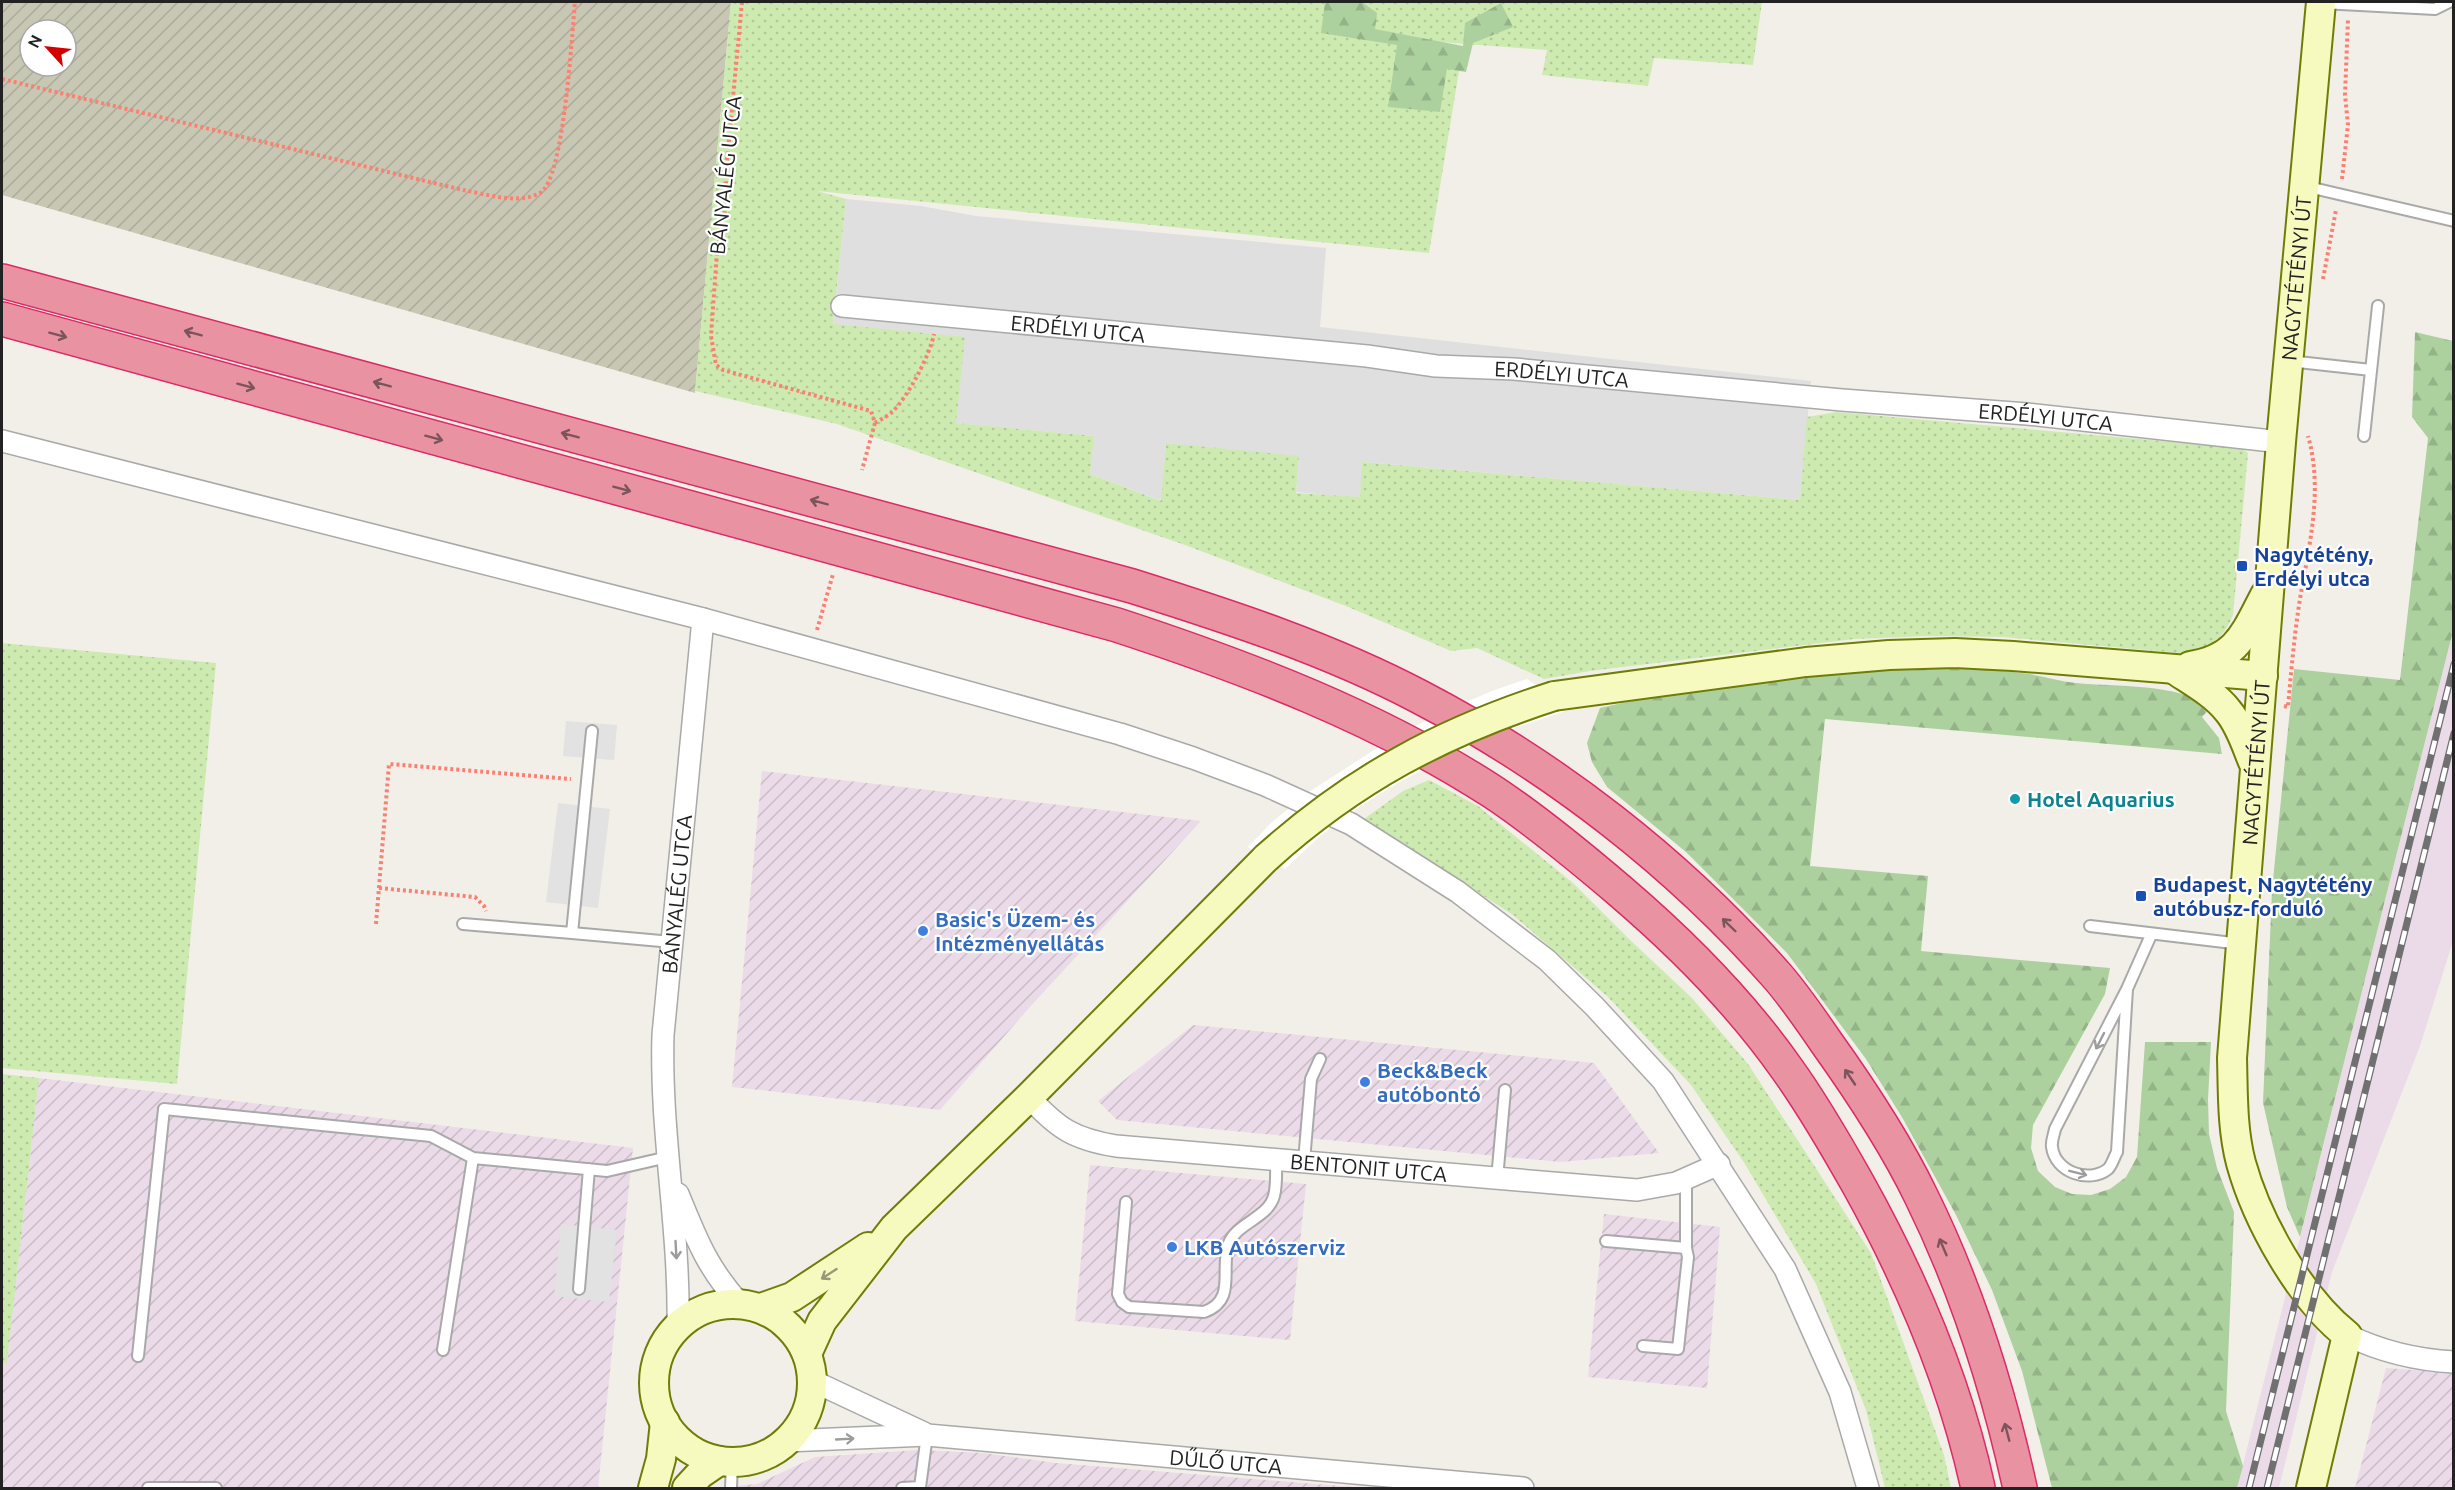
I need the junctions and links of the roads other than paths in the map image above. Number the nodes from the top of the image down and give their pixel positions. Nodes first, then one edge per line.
1 (2330, 2) edge
2 (2449, 2) edge
3 (2435, 5) edge
4 (2304, 186) junction
5 (2454, 221) edge
6 (2, 280) edge
7 (842, 306) dead end
8 (2379, 306) dead end
9 (2, 319) edge
10 (2289, 361) junction
11 (2371, 370) junction
12 (2364, 436) dead end
13 (2, 441) edge
14 (2281, 442) junction
15 (2270, 585) junction
16 (703, 619) junction
17 (2173, 669) junction
18 (2263, 676) junction
19 (592, 731) dead end
20 (2255, 767) junction
21 (463, 924) dead end
22 (2090, 926) dead end
23 (572, 933) junction
24 (2151, 935) junction
25 (672, 942) junction
26 (2241, 944) junction
27 (2127, 989) junction
28 (1320, 1059) dead end
29 (1505, 1090) dead end
30 (1029, 1097) junction
31 (473, 1158) junction
32 (1276, 1159) junction
33 (1304, 1161) junction
34 (668, 1164) junction
35 (1719, 1164) junction
36 (589, 1169) junction
37 (1497, 1179) junction
38 (1686, 1179) junction
39 (1125, 1202) dead end
40 (894, 1228) junction
41 (1606, 1241) dead end
42 (1686, 1248) junction
43 (579, 1289) dead end
44 (751, 1306) junction
45 (678, 1326) junction
46 (2347, 1335) junction
47 (1643, 1346) dead end
48 (443, 1350) dead end
49 (138, 1356) dead end
50 (2454, 1362) edge
51 (810, 1368) junction
52 (664, 1422) junction
53 (927, 1435) junction
54 (786, 1441) junction
55 (727, 1470) edge
56 (148, 1488) edge
57 (216, 1488) edge
58 (652, 1488) edge
59 (687, 1488) edge
60 (902, 1488) edge
61 (1523, 1488) edge
62 (1868, 1488) edge
63 (1978, 1488) edge
64 (2020, 1488) edge
65 (2311, 1488) edge

1 - 3 lane
1 - 4 street, NAGYTÉTÉNYI ÚT
2 - 3 lane
4 - 5 lane
4 - 10 street, NAGYTÉTÉNYI ÚT
64 -> 6 highway
7 - 14 street, ERDÉLYI UTCA
8 - 11 lane
9 -> 63 highway
10 - 11 lane
10 - 14 street, NAGYTÉTÉNYI ÚT
11 - 12 lane
13 - 16 street
14 - 15 street, NAGYTÉTÉNYI ÚT
15 - 17 street
15 - 18 street, NAGYTÉTÉNYI ÚT
16 - 25 street, BÁNYALÉG UTCA
16 - 35 street
17 - 18 street
17 - 20 street
17 - 30 street, bridge
18 - 20 street, NAGYTÉTÉNYI ÚT
19 - 23 lane
20 - 26 street, NAGYTÉTÉNYI ÚT
21 - 23 lane
22 - 24 lane
23 - 25 lane
24 - 26 lane
24 - 27 lane
25 - 34 street, BÁNYALÉG UTCA
26 - 46 street, NAGYTÉTÉNYI ÚT
27 -> 27 lane
28 - 33 lane
29 - 37 lane
30 - 32 street, BENTONIT UTCA
30 - 40 street
31 - 36 lane
31 - 48 lane
31 - 49 lane
32 - 33 street, BENTONIT UTCA
32 - 39 lane
33 - 37 street, BENTONIT UTCA
34 - 36 lane
34 - 44 street, BÁNYALÉG UTCA
34 -> 45 street, BÁNYALÉG UTCA
35 - 38 street, BENTONIT UTCA
35 - 62 street
36 - 43 lane
37 - 38 street, BENTONIT UTCA
38 - 42 lane
40 -> 44 street
40 - 51 street
41 - 42 lane
42 - 47 lane
44 - 45 street
44 - 51 street, BÁNYALÉG UTCA
45 - 52 street
46 - 50 street
46 - 65 street
51 - 53 street, DŰLŐ UTCA
51 - 54 street
52 - 55 street
52 - 58 street
54 -> 53 street, DŰLŐ UTCA
53 - 60 lane
53 - 61 street, DŰLŐ UTCA
54 - 55 street
55 - 59 street
56 - 57 lane

